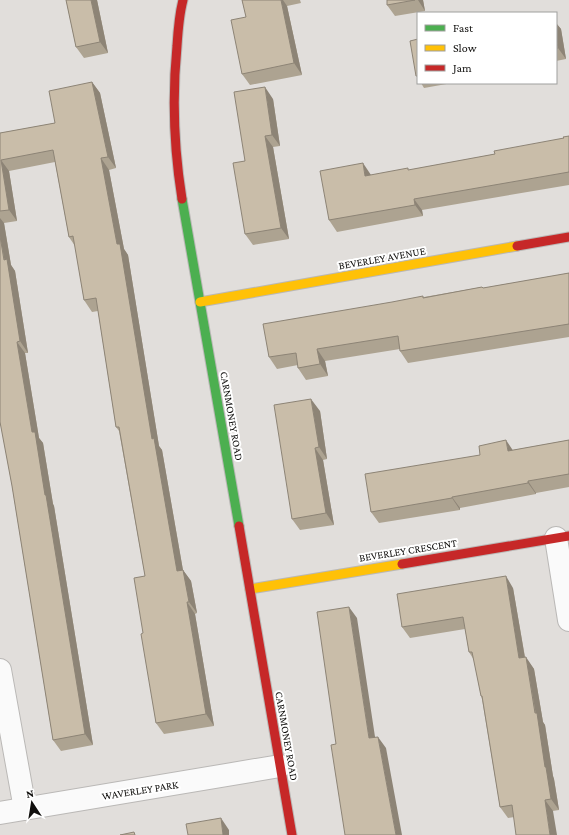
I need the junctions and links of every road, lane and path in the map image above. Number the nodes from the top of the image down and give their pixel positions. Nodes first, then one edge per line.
1 (183, 0) edge
2 (569, 238) edge
3 (200, 302) junction
4 (562, 537) edge
5 (250, 589) junction
6 (569, 620) edge
7 (0, 670) edge
8 (280, 766) junction
9 (25, 809) junction
10 (0, 813) edge
11 (292, 835) edge

1 - 3 street, CARNMONEY ROAD
2 - 3 street, BEVERLEY AVENUE
3 - 5 street, CARNMONEY ROAD
4 - 5 street, BEVERLEY CRESCENT
4 - 6 street
5 - 8 street, CARNMONEY ROAD
7 - 9 street
8 - 9 street, WAVERLEY PARK
8 - 11 street, CARNMONEY ROAD
9 - 10 street, WAVERLEY PARK

